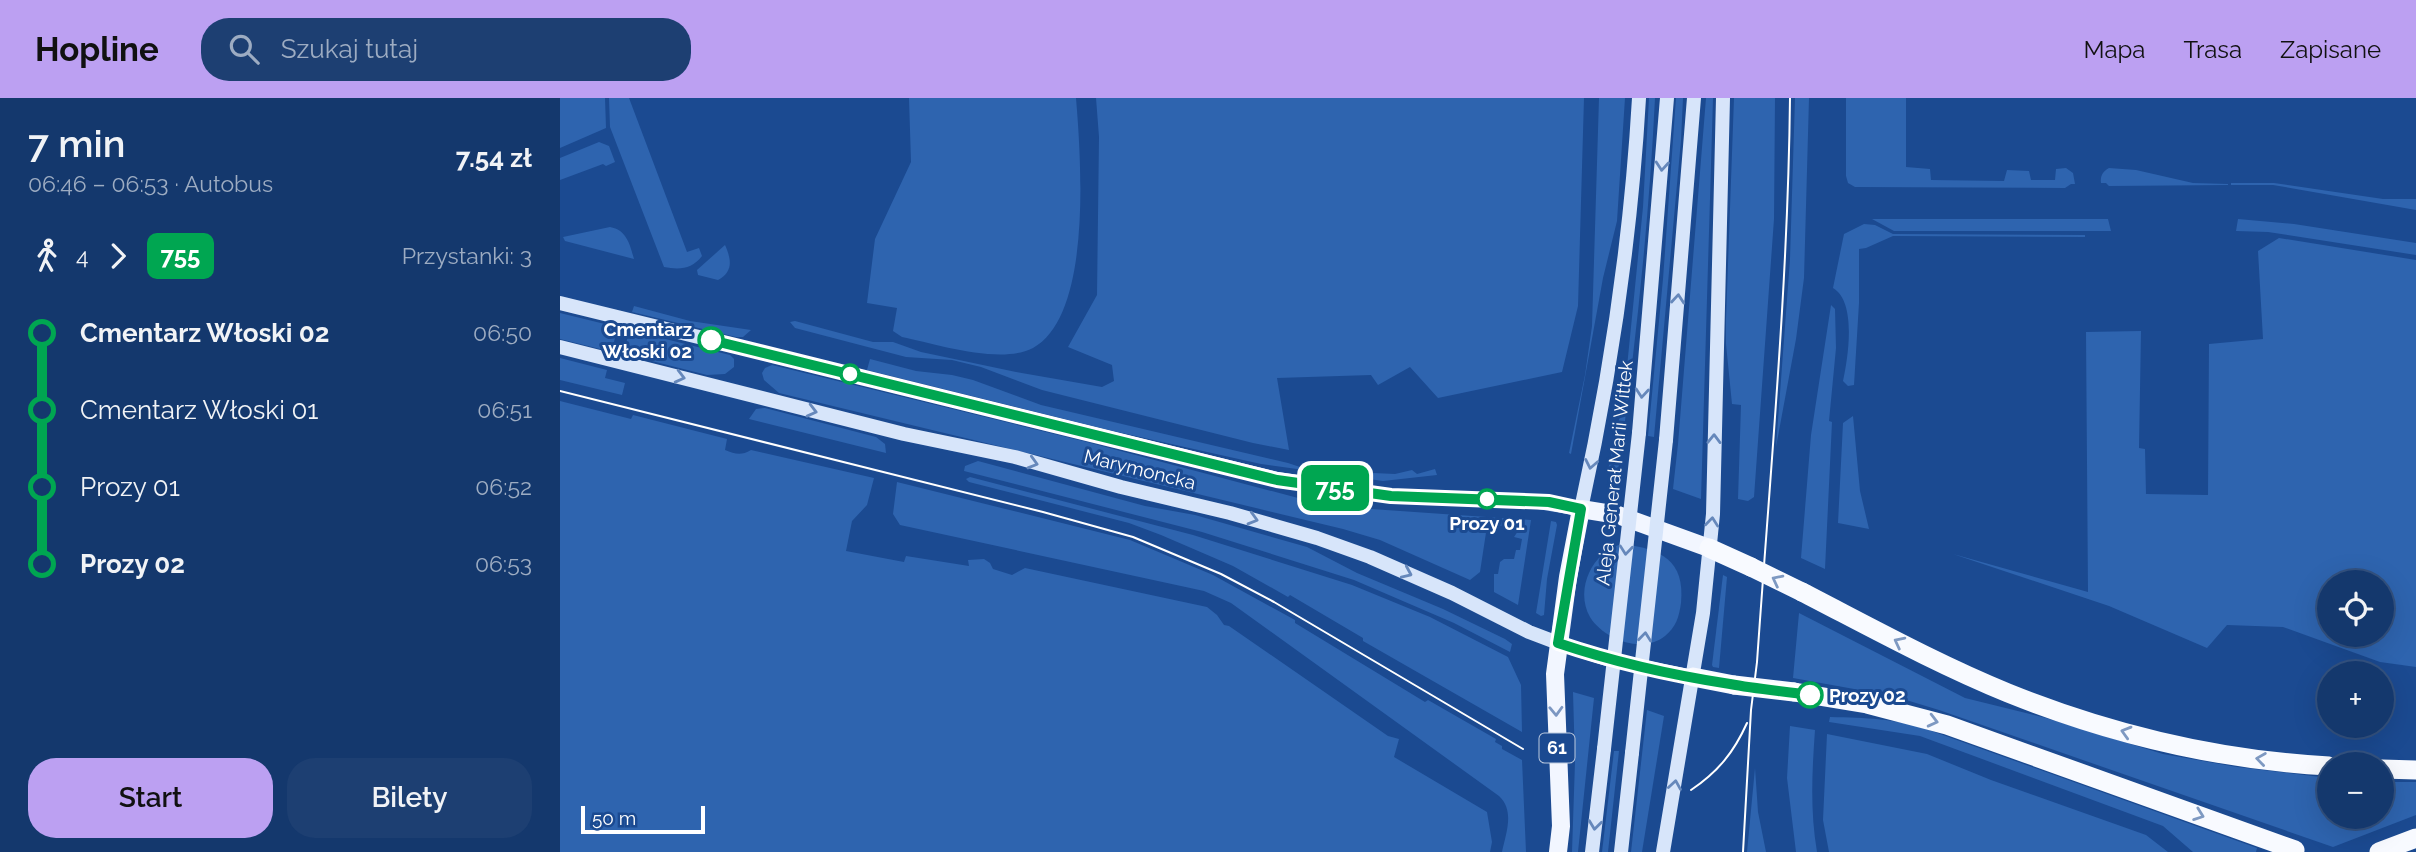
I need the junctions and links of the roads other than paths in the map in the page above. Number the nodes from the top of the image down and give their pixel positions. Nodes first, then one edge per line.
1 (1639, 98) edge
2 (1667, 98) edge
3 (1694, 98) edge
4 (1724, 98) edge
5 (560, 303) edge
6 (560, 347) edge
7 (1581, 509) junction
8 (1709, 548) junction
9 (1558, 643) junction
10 (1693, 677) junction
11 (2317, 765) edge
12 (2394, 769) edge
13 (2416, 769) edge
14 (2416, 838) edge
15 (2295, 850) edge
16 (1558, 852) edge
17 (1591, 852) edge
18 (1621, 852) edge
19 (1663, 852) edge
20 (2379, 852) edge

1 -> 7 main road
2 -> 17 main road, Aleja Generał Marii Wittek, bridge
18 -> 3 main road, bridge
8 -> 4 main road
5 - 7 main road, Marymoncka
6 -> 9 main road, Marymoncka
7 - 8 main road, Marymoncka
7 - 9 main road
8 - 10 main road
11 -> 8 highway, bridge
9 - 10 main road, Marymoncka
9 -> 16 main road, 61
10 -> 15 highway, bridge
19 -> 10 main road
12 - 13 highway
14 - 20 highway

